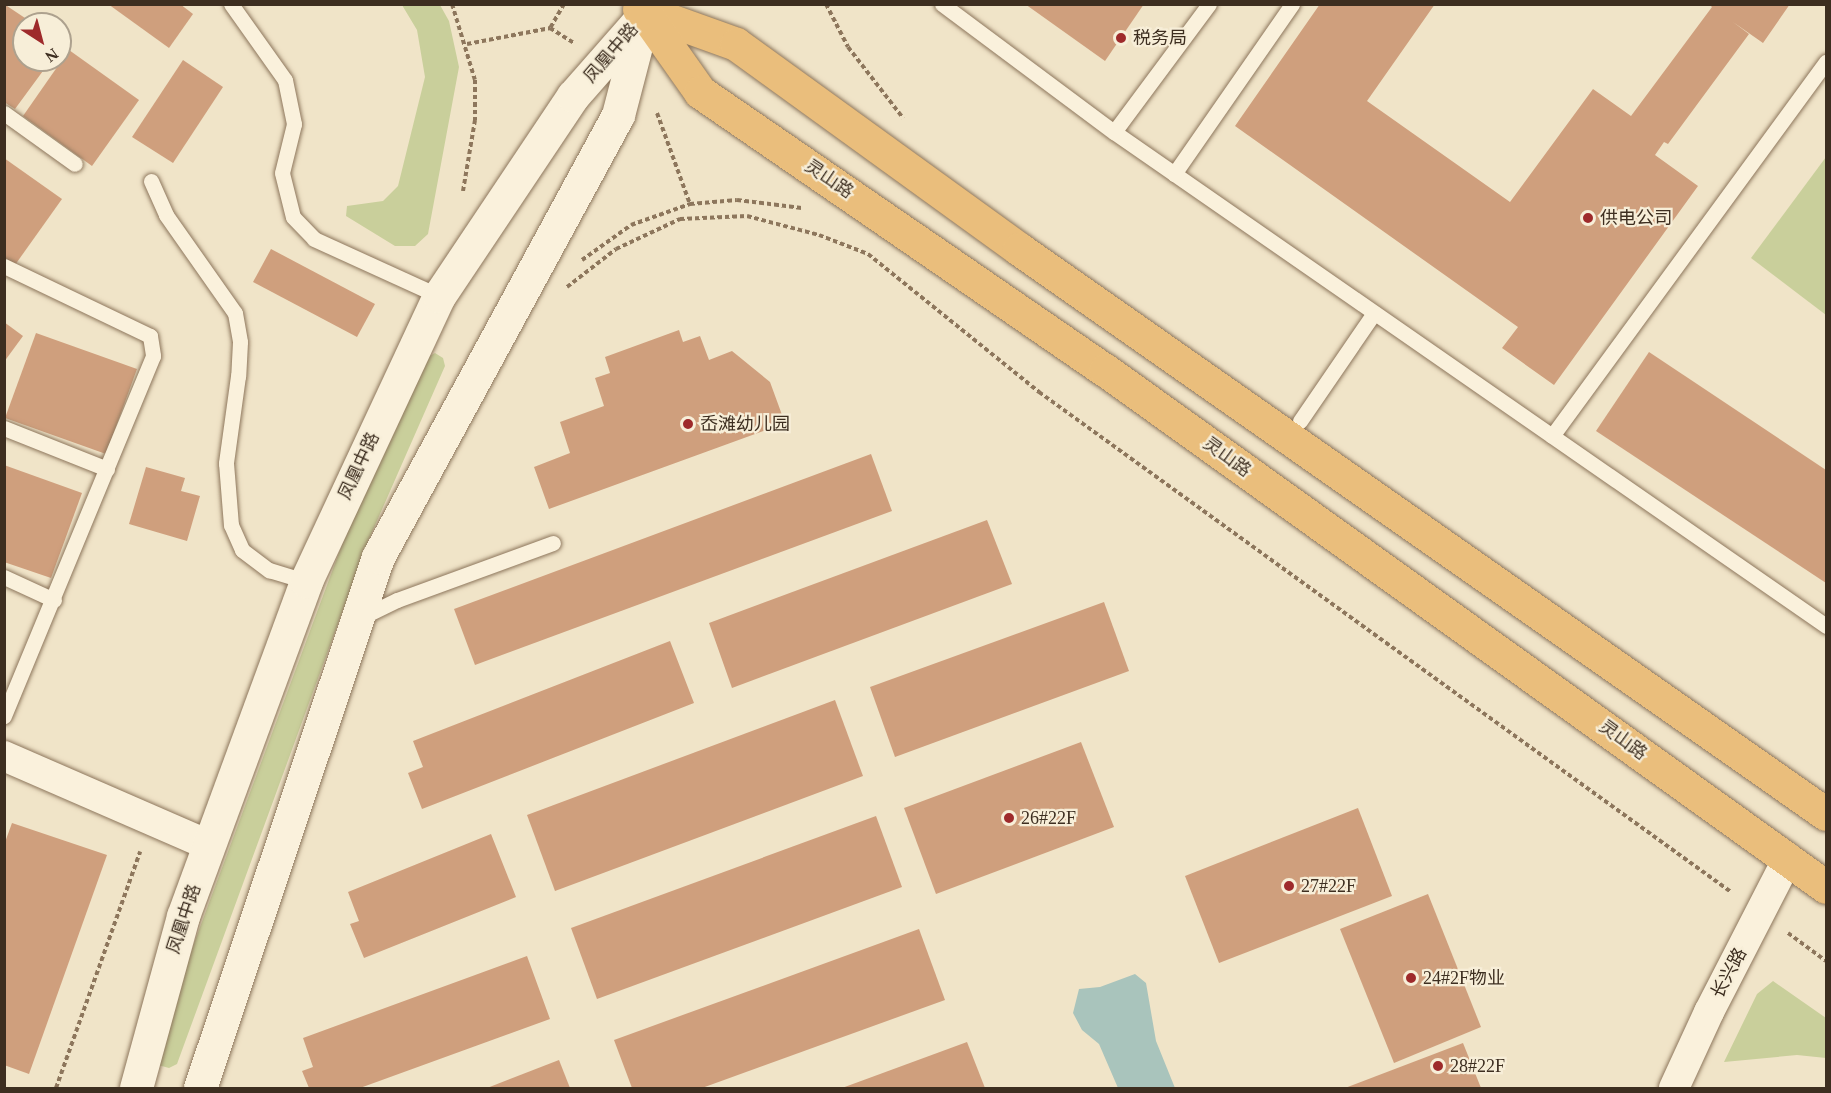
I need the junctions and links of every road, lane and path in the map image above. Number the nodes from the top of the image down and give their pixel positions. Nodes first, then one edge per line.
1 (231, 4) edge
2 (942, 4) edge
3 (1209, 4) edge
4 (1292, 4) edge
5 (642, 8) edge
6 (550, 28) dead end
7 (466, 44) dead end
8 (1827, 62) edge
9 (654, 104) dead end
10 (4, 113) edge
11 (1114, 132) junction
12 (75, 165) dead end
13 (1174, 174) junction
14 (151, 181) dead end
15 (690, 204) dead end
16 (4, 266) edge
17 (561, 292) dead end
18 (440, 296) junction
19 (1374, 313) junction
20 (1300, 421) dead end
21 (4, 428) edge
22 (1552, 436) junction
23 (107, 469) junction
24 (553, 543) dead end
25 (4, 577) edge
26 (306, 581) junction
27 (54, 600) junction
28 (358, 619) junction
29 (1827, 626) edge
30 (4, 716) edge
31 (4, 756) edge
32 (1823, 804) edge
33 (151, 820) junction
34 (209, 845) junction
35 (1788, 858) junction
36 (1827, 887) edge
37 (1761, 913) junction
38 (1827, 961) edge
39 (56, 1089) edge
40 (136, 1089) edge
41 (200, 1089) edge
42 (1674, 1089) edge

1 - 18 lane
2 - 11 lane
3 - 11 lane
4 - 13 lane
5 - 18 main road, 凤凰中路
5 - 28 main road, 凤凰中路
5 - 32 highway
5 - 35 highway, 灵山路
6 - 7 path
8 - 22 lane
9 - 15 path
10 - 12 lane
11 - 13 lane
13 - 19 lane
14 - 26 lane
16 - 23 lane
17 - 37 path
18 - 26 main road, 凤凰中路
19 - 20 lane
19 - 22 lane
21 - 23 lane
22 - 29 lane
23 - 27 lane
24 - 28 lane
25 - 27 lane
26 - 34 main road, 凤凰中路
27 - 30 lane
28 - 41 main road, 凤凰中路
31 - 33 street
33 - 34 street
33 - 39 path
34 - 40 main road, 凤凰中路
35 - 36 highway, 灵山路
35 - 37 street, 长兴路
37 - 38 path
37 - 42 street, 长兴路

